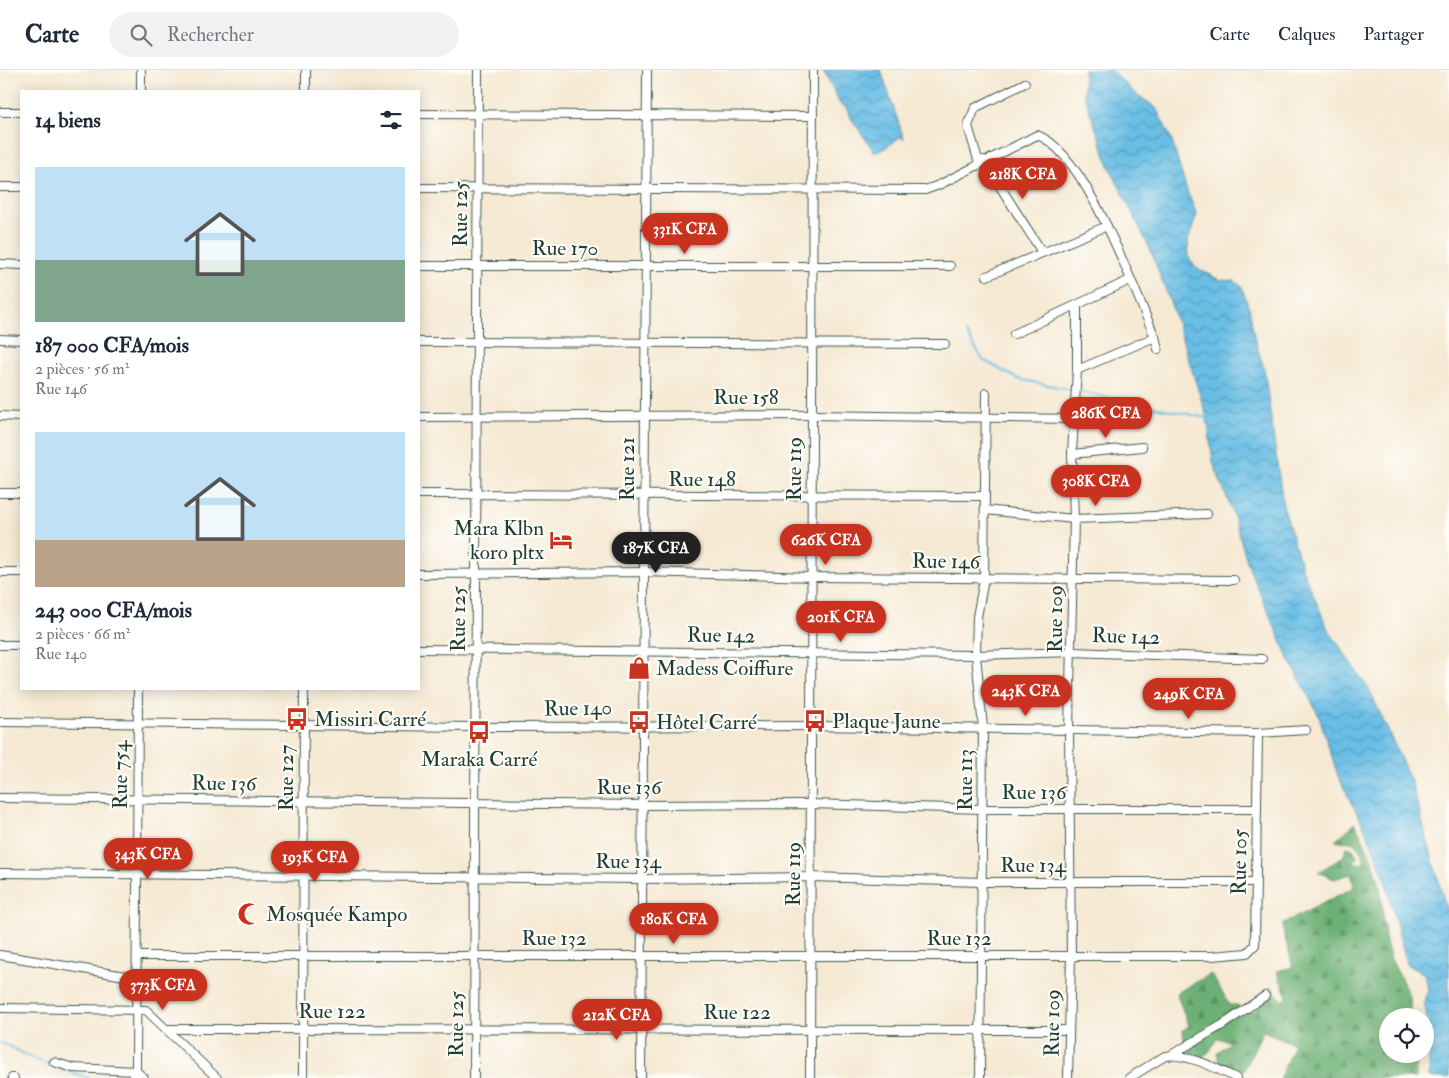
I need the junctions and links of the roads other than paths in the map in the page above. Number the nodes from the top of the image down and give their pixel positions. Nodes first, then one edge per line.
1 (141, 70) edge
2 (306, 70) edge
3 (478, 70) edge
4 (647, 70) edge
5 (813, 70) edge
6 (1025, 83) dead end
7 (141, 90) edge
8 (306, 90) edge
9 (0, 112) edge
10 (20, 112) edge
11 (420, 114) edge
12 (478, 114) junction
13 (647, 115) junction
14 (813, 116) junction
15 (981, 162) junction
16 (0, 187) edge
17 (20, 187) edge
18 (420, 188) edge
19 (478, 188) junction
20 (646, 189) junction
21 (812, 189) junction
22 (1108, 226) junction
23 (1042, 252) junction
24 (0, 264) edge
25 (20, 265) edge
26 (420, 266) edge
27 (478, 266) junction
28 (646, 266) junction
29 (950, 266) dead end
30 (812, 267) junction
31 (987, 276) dead end
32 (1130, 280) junction
33 (1077, 305) junction
34 (1014, 334) dead end
35 (1155, 337) junction
36 (0, 340) edge
37 (20, 340) edge
38 (420, 342) edge
39 (477, 342) junction
40 (646, 342) junction
41 (812, 343) junction
42 (946, 344) dead end
43 (1158, 349) dead end
44 (1077, 370) junction
45 (986, 393) dead end
46 (645, 415) junction
47 (812, 415) junction
48 (1075, 415) junction
49 (0, 416) edge
50 (20, 416) edge
51 (420, 417) edge
52 (477, 417) junction
53 (985, 418) junction
54 (1142, 448) dead end
55 (1072, 454) junction
56 (0, 493) edge
57 (20, 493) edge
58 (420, 494) edge
59 (476, 495) junction
60 (812, 496) junction
61 (985, 496) junction
62 (645, 497) junction
63 (985, 510) junction
64 (1207, 514) dead end
65 (1074, 519) junction
66 (0, 572) edge
67 (20, 572) edge
68 (644, 572) junction
69 (420, 574) edge
70 (476, 574) junction
71 (812, 577) junction
72 (1073, 578) junction
73 (984, 579) junction
74 (1234, 580) dead end
75 (0, 645) edge
76 (20, 645) edge
77 (420, 649) edge
78 (476, 649) junction
79 (644, 652) junction
80 (1073, 652) junction
81 (811, 654) junction
82 (976, 655) junction
83 (1262, 659) dead end
84 (138, 690) edge
85 (304, 690) edge
86 (0, 722) edge
87 (138, 722) junction
88 (304, 724) junction
89 (644, 725) junction
90 (811, 726) junction
91 (475, 727) junction
92 (983, 728) junction
93 (1069, 729) junction
94 (1306, 730) dead end
95 (1258, 734) junction
96 (0, 798) edge
97 (137, 800) junction
98 (304, 802) junction
99 (475, 803) junction
100 (811, 804) junction
101 (643, 805) junction
102 (982, 809) junction
103 (1069, 809) junction
104 (1258, 809) junction
105 (0, 873) edge
106 (137, 875) junction
107 (304, 876) junction
108 (475, 877) junction
109 (811, 877) junction
110 (643, 879) junction
111 (982, 882) junction
112 (1071, 882) junction
113 (1256, 882) junction
114 (0, 955) edge
115 (137, 956) junction
116 (304, 956) junction
117 (474, 956) junction
118 (642, 956) junction
119 (811, 956) junction
120 (981, 956) junction
121 (1071, 956) junction
122 (1212, 956) joint
123 (136, 978) junction
124 (1265, 996) dead end
125 (0, 1008) edge
126 (136, 1010) junction
127 (303, 1028) junction
128 (166, 1029) junction
129 (474, 1029) junction
130 (642, 1030) junction
131 (810, 1030) junction
132 (1069, 1030) junction
133 (981, 1032) junction
134 (1172, 1055) junction
135 (54, 1062) dead end
136 (134, 1075) edge
137 (144, 1078) edge
138 (216, 1078) edge
139 (303, 1078) edge
140 (474, 1078) edge
141 (642, 1078) edge
142 (810, 1078) edge
143 (980, 1078) edge
144 (1068, 1078) edge
145 (1129, 1078) edge
146 (1236, 1078) edge

1 - 7 street
2 - 8 street
3 - 12 street, Rue 125
4 - 13 street, Rue 121
5 - 14 street, Rue 119
6 - 15 street
9 - 10 street
11 - 12 street
12 - 13 street
12 - 19 street, Rue 125
13 - 14 street
13 - 20 street, Rue 121
14 - 21 street, Rue 119
15 - 21 street
15 - 22 street
15 - 23 street
16 - 17 street
18 - 19 street
19 - 20 street
19 - 27 street, Rue 125
20 - 21 street
20 - 28 street, Rue 121
21 - 30 street, Rue 119
22 - 23 street
22 - 32 street
23 - 31 street
24 - 25 street
26 - 27 street, Rue 170
27 - 28 street, Rue 170
27 - 39 street, Rue 125
28 - 30 street, Rue 170
28 - 40 street, Rue 121
29 - 30 street, Rue 170
30 - 41 street, Rue 119
32 - 33 street
32 - 35 street
33 - 34 street
33 - 44 street, Rue 109
35 - 43 street
35 - 44 street
36 - 37 street
38 - 39 street
39 - 40 street
39 - 52 street, Rue 125
40 - 41 street
40 - 46 street, Rue 121
41 - 42 street
41 - 47 street, Rue 119
44 - 48 street, Rue 109
45 - 53 street, Rue 113
46 - 47 street, Rue 158
46 - 52 street, Rue 158
46 - 62 street, Rue 121
47 - 53 street, Rue 158
47 - 60 street, Rue 119
48 - 53 street, Rue 158
48 - 55 street, Rue 109
49 - 50 street
51 - 52 street, Rue 158
52 - 59 street, Rue 125
53 - 61 street, Rue 113
54 - 55 street
55 - 65 street, Rue 109
56 - 57 street
58 - 59 street, Rue 148
59 - 62 street, Rue 148
59 - 70 street, Rue 125
60 - 61 street, Rue 148
60 - 62 street, Rue 148
60 - 71 street, Rue 119
61 - 63 street, Rue 113
62 - 68 street, Rue 121
63 - 65 street
63 - 73 street, Rue 113
64 - 65 street
65 - 72 street, Rue 109
66 - 67 street
68 - 70 street, Rue 146
68 - 71 street, Rue 146
68 - 79 street, Rue 121
69 - 70 street, Rue 146
70 - 78 street, Rue 125
71 - 73 street, Rue 146
71 - 81 street, Rue 119
72 - 73 street, Rue 146
72 - 74 street, Rue 146
72 - 80 street, Rue 109
73 - 82 street, Rue 113
75 - 76 street
77 - 78 street, Rue 142
78 - 79 street, Rue 142
78 - 91 street, Rue 125
79 - 81 street, Rue 142
79 - 89 street, Rue 121
80 - 82 street, Rue 142
80 - 83 street, Rue 142
80 - 93 street, Rue 109
81 - 82 street, Rue 142
81 - 90 street, Rue 119
82 - 92 street, Rue 113
84 - 87 street, Rue 754
85 - 88 street, Rue 127
86 - 87 street, Rue 140
87 - 88 street, Rue 140
87 - 97 street, Rue 754
88 - 91 street, Rue 140
88 - 98 street, Rue 127
89 - 90 street, Rue 140
89 - 91 street, Rue 140
89 - 101 street, Rue 121
90 - 92 street, Rue 140
90 - 100 street, Rue 119
91 - 99 street, Rue 125
92 - 93 street, Rue 140
92 - 102 street, Rue 113
93 - 95 street, Rue 140
93 - 103 street, Rue 109
94 - 95 street, Rue 140
95 - 104 street, Rue 105
96 - 97 street, Rue 136
97 - 98 street, Rue 136
97 - 106 street, Rue 754
98 - 99 street, Rue 136
98 - 107 street, Rue 127
99 - 101 street, Rue 136
99 - 108 street, Rue 125
100 - 101 street, Rue 136
100 - 102 street, Rue 136
100 - 109 street, Rue 119
101 - 110 street, Rue 121
102 - 103 street, Rue 136
102 - 111 street, Rue 113
103 - 104 street, Rue 136
103 - 112 street, Rue 109
104 - 113 street, Rue 105
105 - 106 street, Rue 134
106 - 107 street, Rue 134
106 - 115 street, Rue 754
107 - 108 street, Rue 134
107 - 116 street, Rue 127
108 - 110 street, Rue 134
108 - 117 street, Rue 125
109 - 110 street, Rue 134
109 - 111 street, Rue 134
109 - 119 street, Rue 119
110 - 118 street, Rue 121
111 - 112 street, Rue 134
111 - 120 street, Rue 113
112 - 113 street, Rue 134
112 - 121 street, Rue 109
113 - 122 street, Rue 105
114 - 123 street
115 - 116 street, Rue 132
115 - 123 street, Rue 754
116 - 117 street, Rue 132
116 - 127 street, Rue 127
117 - 118 street, Rue 132
117 - 129 street, Rue 125
118 - 119 street, Rue 132
118 - 130 street, Rue 121
119 - 120 street, Rue 132
119 - 131 street, Rue 119
120 - 121 street, Rue 132
120 - 133 street, Rue 113
121 - 122 street, Rue 132
121 - 132 street, Rue 109
123 - 126 street, Rue 754
124 - 134 street
125 - 126 street
126 - 128 street
126 - 136 street, Rue 754
127 - 128 street, Rue 122
127 - 129 street, Rue 122
127 - 139 street, Rue 127
128 - 138 street
129 - 130 street, Rue 122
129 - 140 street, Rue 125
130 - 131 street, Rue 122
130 - 141 street, Rue 121
131 - 133 street, Rue 122
131 - 142 street, Rue 119
132 - 133 street, Rue 122
132 - 144 street, Rue 109
133 - 143 street, Rue 113
134 - 145 street
134 - 146 street
135 - 136 street
136 - 137 street

